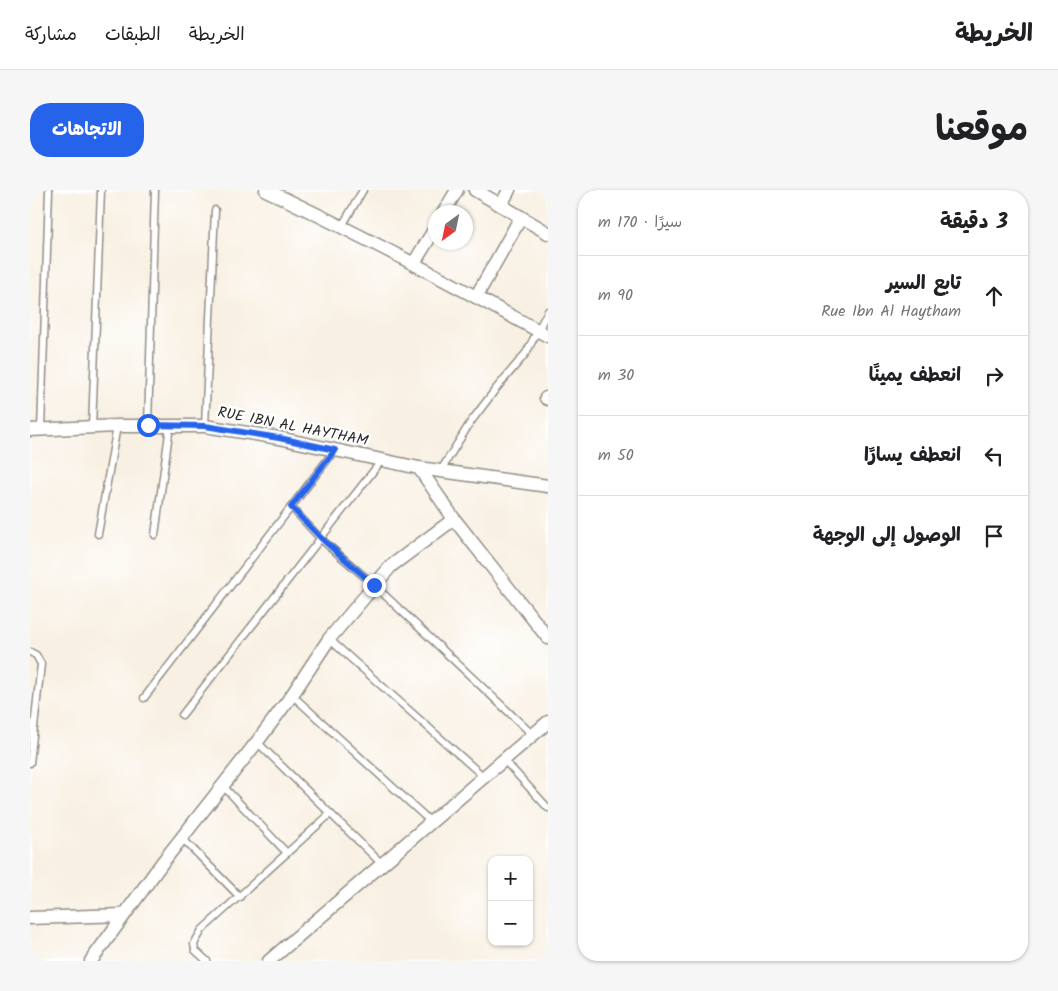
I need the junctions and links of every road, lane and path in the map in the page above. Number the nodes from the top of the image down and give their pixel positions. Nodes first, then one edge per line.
1 (49, 190) edge
2 (101, 190) edge
3 (156, 190) edge
4 (266, 190) edge
5 (363, 190) edge
6 (457, 190) edge
7 (475, 190) edge
8 (509, 190) edge
9 (448, 205) edge
10 (501, 205) junction
11 (215, 210) dead end
12 (522, 218) junction
13 (342, 226) junction
14 (548, 233) edge
15 (428, 240) edge
16 (414, 263) junction
17 (476, 297) junction
18 (548, 311) edge
19 (543, 333) edge
20 (148, 425) junction
21 (117, 426) junction
22 (170, 426) junction
23 (205, 426) junction
24 (92, 428) junction
25 (36, 430) edge
26 (335, 450) junction
27 (382, 460) junction
28 (419, 468) junction
29 (441, 470) junction
30 (548, 486) edge
31 (291, 507) junction
32 (454, 520) junction
33 (98, 534) dead end
34 (155, 535) dead end
35 (321, 538) junction
36 (374, 585) junction
37 (548, 638) edge
38 (329, 639) junction
39 (30, 652) edge
40 (292, 695) junction
41 (144, 698) dead end
42 (182, 715) dead end
43 (548, 722) edge
44 (533, 735) junction
45 (257, 742) junction
46 (504, 760) junction
47 (30, 763) edge
48 (484, 777) junction
49 (223, 786) junction
50 (548, 808) edge
51 (330, 814) junction
52 (431, 822) junction
53 (182, 838) junction
54 (287, 853) junction
55 (382, 864) junction
56 (240, 897) junction
57 (124, 915) junction
58 (30, 918) edge
59 (91, 961) edge
60 (207, 961) edge
61 (268, 961) edge

1 - 25 lane
2 - 24 lane
3 - 20 lane
4 - 13 street
5 - 13 lane
6 - 9 street
7 - 10 street
8 - 10 street
10 - 12 street
11 - 23 lane
12 - 14 street
12 - 17 street
13 - 16 street
15 - 16 street
16 - 17 street
17 - 19 street
18 - 19 lane
19 - 29 lane
20 - 21 street, RUE IBN AL HAYTHAM
20 - 22 street, RUE IBN AL HAYTHAM
21 - 24 street, RUE IBN AL HAYTHAM
21 - 33 lane
22 - 23 street, RUE IBN AL HAYTHAM
22 - 34 lane
23 - 26 street, RUE IBN AL HAYTHAM
24 - 25 street, RUE IBN AL HAYTHAM
26 - 27 street, RUE IBN AL HAYTHAM
26 - 31 lane
27 - 28 street, RUE IBN AL HAYTHAM
27 - 35 lane
28 - 29 street, RUE IBN AL HAYTHAM
28 - 32 street
29 - 30 street, RUE IBN AL HAYTHAM
31 - 35 lane
31 - 41 lane
32 - 36 street
32 - 37 street
35 - 36 lane
35 - 42 lane
36 - 38 street
36 - 44 lane
38 - 40 street
38 - 48 lane
39 - 47 lane
40 - 45 street
40 - 52 lane
43 - 44 street
44 - 46 street
45 - 49 street
45 - 51 lane
46 - 48 street
46 - 50 lane
48 - 52 street
49 - 53 street
49 - 54 lane
51 - 54 lane
51 - 55 lane
52 - 55 street
53 - 56 lane
53 - 57 street
54 - 56 lane
55 - 61 street
56 - 60 lane
57 - 58 street
57 - 59 street

